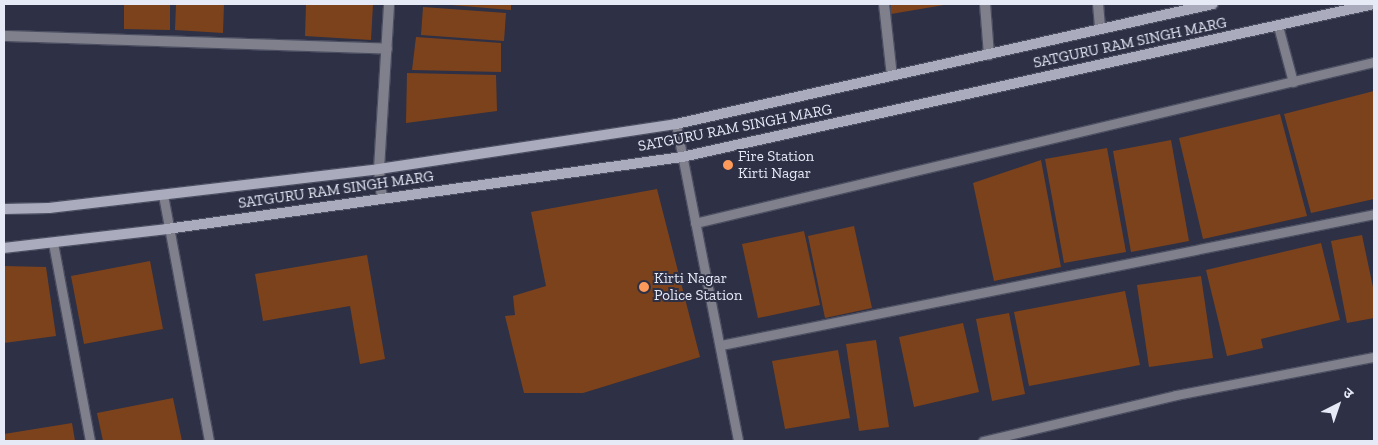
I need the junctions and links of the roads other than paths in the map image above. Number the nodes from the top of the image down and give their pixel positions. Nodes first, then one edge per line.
1 (389, 4) edge
2 (884, 4) edge
3 (985, 4) edge
4 (1098, 4) edge
5 (1213, 4) edge
6 (1374, 4) edge
7 (1278, 26) junction
8 (1100, 29) junction
9 (4, 36) edge
10 (387, 49) junction
11 (989, 55) junction
12 (1374, 62) edge
13 (892, 76) junction
14 (1293, 82) junction
15 (676, 124) junction
16 (682, 157) junction
17 (379, 169) junction
18 (163, 195) junction
19 (382, 199) junction
20 (4, 209) edge
21 (1374, 214) edge
22 (695, 223) junction
23 (168, 229) junction
24 (53, 243) junction
25 (4, 248) edge
26 (721, 345) junction
27 (1374, 357) edge
28 (90, 441) edge
29 (208, 441) edge
30 (738, 441) edge
31 (989, 441) edge

1 - 10 street
2 - 13 street
3 - 11 street
4 - 8 street
5 - 8 main road, SATGURU RAM SINGH MARG
6 - 7 main road, SATGURU RAM SINGH MARG
7 - 14 lane
7 - 16 main road, SATGURU RAM SINGH MARG
8 - 11 main road, SATGURU RAM SINGH MARG
9 - 10 street
10 - 17 street
11 - 13 main road, SATGURU RAM SINGH MARG
12 - 14 lane
13 - 15 main road, SATGURU RAM SINGH MARG
14 - 22 lane
15 - 16 lane
15 - 17 main road, SATGURU RAM SINGH MARG
16 - 19 main road, SATGURU RAM SINGH MARG
16 - 22 lane
17 - 18 main road, SATGURU RAM SINGH MARG
17 - 19 street
18 - 20 main road, SATGURU RAM SINGH MARG
18 - 23 lane
19 - 23 main road, SATGURU RAM SINGH MARG
21 - 26 lane
22 - 26 lane
23 - 24 main road, SATGURU RAM SINGH MARG
23 - 29 lane
24 - 25 main road, SATGURU RAM SINGH MARG
24 - 28 lane
26 - 30 lane
27 - 31 lane

